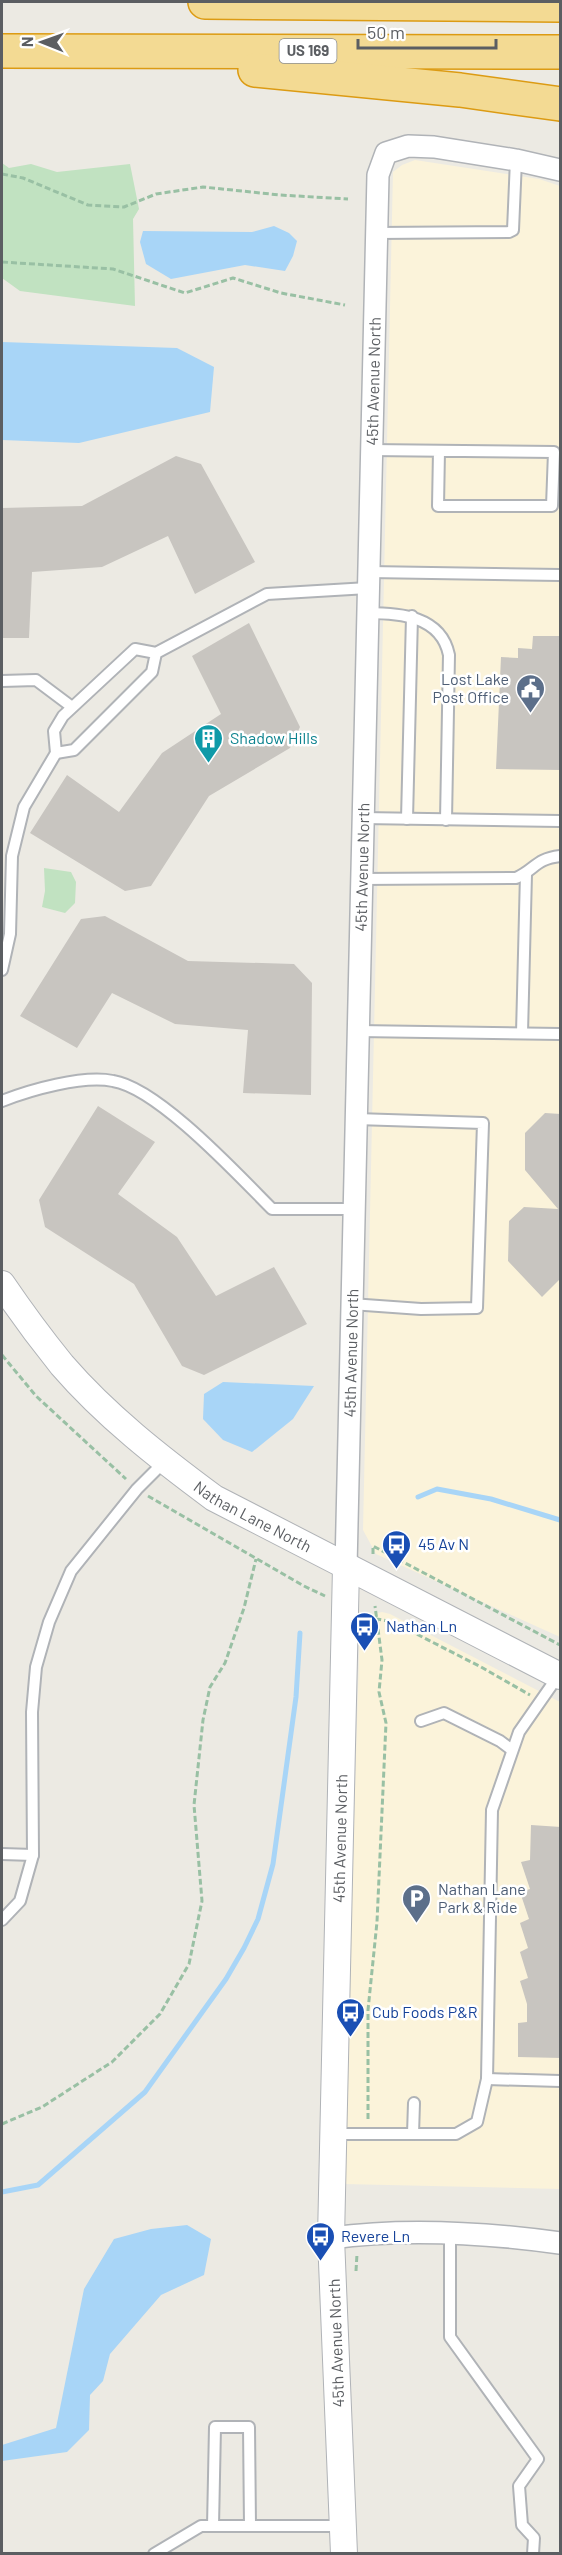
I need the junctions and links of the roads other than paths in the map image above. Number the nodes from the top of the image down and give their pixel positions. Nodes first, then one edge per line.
1 (205, 2) edge
2 (561, 5) edge
3 (2, 51) edge
4 (56, 52) junction
5 (561, 52) edge
6 (561, 104) edge
7 (516, 160) junction
8 (561, 170) edge
9 (375, 233) junction
10 (370, 450) junction
11 (439, 451) junction
12 (561, 575) edge
13 (369, 580) junction
14 (367, 613) junction
15 (411, 616) junction
16 (156, 653) junction
17 (2, 681) edge
18 (72, 707) junction
19 (56, 753) junction
20 (362, 818) junction
21 (407, 819) junction
22 (446, 820) junction
23 (561, 820) edge
24 (7, 856) edge
25 (561, 856) edge
26 (526, 874) junction
27 (361, 879) junction
28 (2, 970) edge
29 (358, 1031) junction
30 (522, 1034) junction
31 (561, 1034) edge
32 (2, 1101) edge
33 (356, 1119) junction
34 (354, 1209) junction
35 (2, 1284) edge
36 (351, 1304) junction
37 (165, 1461) junction
38 (346, 1567) junction
39 (560, 1676) edge
40 (421, 1721) dead end
41 (513, 1750) junction
42 (2, 1854) edge
43 (33, 1855) junction
44 (2, 1920) edge
45 (487, 2079) junction
46 (561, 2081) edge
47 (414, 2103) dead end
48 (333, 2134) junction
49 (413, 2134) junction
50 (450, 2234) junction
51 (331, 2238) junction
52 (561, 2243) edge
53 (213, 2526) junction
54 (250, 2526) junction
55 (343, 2526) junction
56 (154, 2553) edge
57 (344, 2553) edge
58 (533, 2553) edge

1 - 2 highway
3 - 4 highway, US 169
4 - 5 highway, US 169
4 - 6 highway
7 - 8 street
7 - 9 lane
7 - 9 street, 45th Avenue North
9 - 10 street, 45th Avenue North
10 - 11 lane
10 - 13 street, 45th Avenue North
11 - 11 lane
12 - 13 lane
13 - 14 street, 45th Avenue North
13 - 16 lane
14 - 15 lane
14 - 20 street, 45th Avenue North
15 - 21 lane
15 - 22 lane
16 - 18 lane
16 - 19 lane
17 - 18 lane
18 - 19 lane
19 - 24 lane
20 - 21 lane
20 - 27 street, 45th Avenue North
21 - 22 lane
22 - 23 lane
24 - 28 lane
25 - 26 lane
26 - 27 lane
26 - 30 lane
27 - 29 street, 45th Avenue North
29 - 30 lane
29 - 33 street, 45th Avenue North
30 - 31 lane
32 - 34 lane
33 - 34 street, 45th Avenue North
33 - 36 lane
34 - 36 street, 45th Avenue North
35 - 37 street, Nathan Lane North
36 - 38 street, 45th Avenue North
37 - 38 street, Nathan Lane North
37 - 43 lane
38 - 39 street, Nathan Lane North
38 - 48 street, 45th Avenue North
39 - 41 lane
40 - 41 lane
41 - 45 lane
42 - 43 lane
43 - 44 lane
45 - 46 lane
45 - 49 lane
47 - 49 lane
48 - 49 lane
48 - 51 street, 45th Avenue North
50 - 51 street
50 - 52 street
50 - 58 lane
51 - 55 street, 45th Avenue North
53 - 54 lane
53 - 54 lane
53 - 56 lane
54 - 55 lane
55 - 57 street, 45th Avenue North

